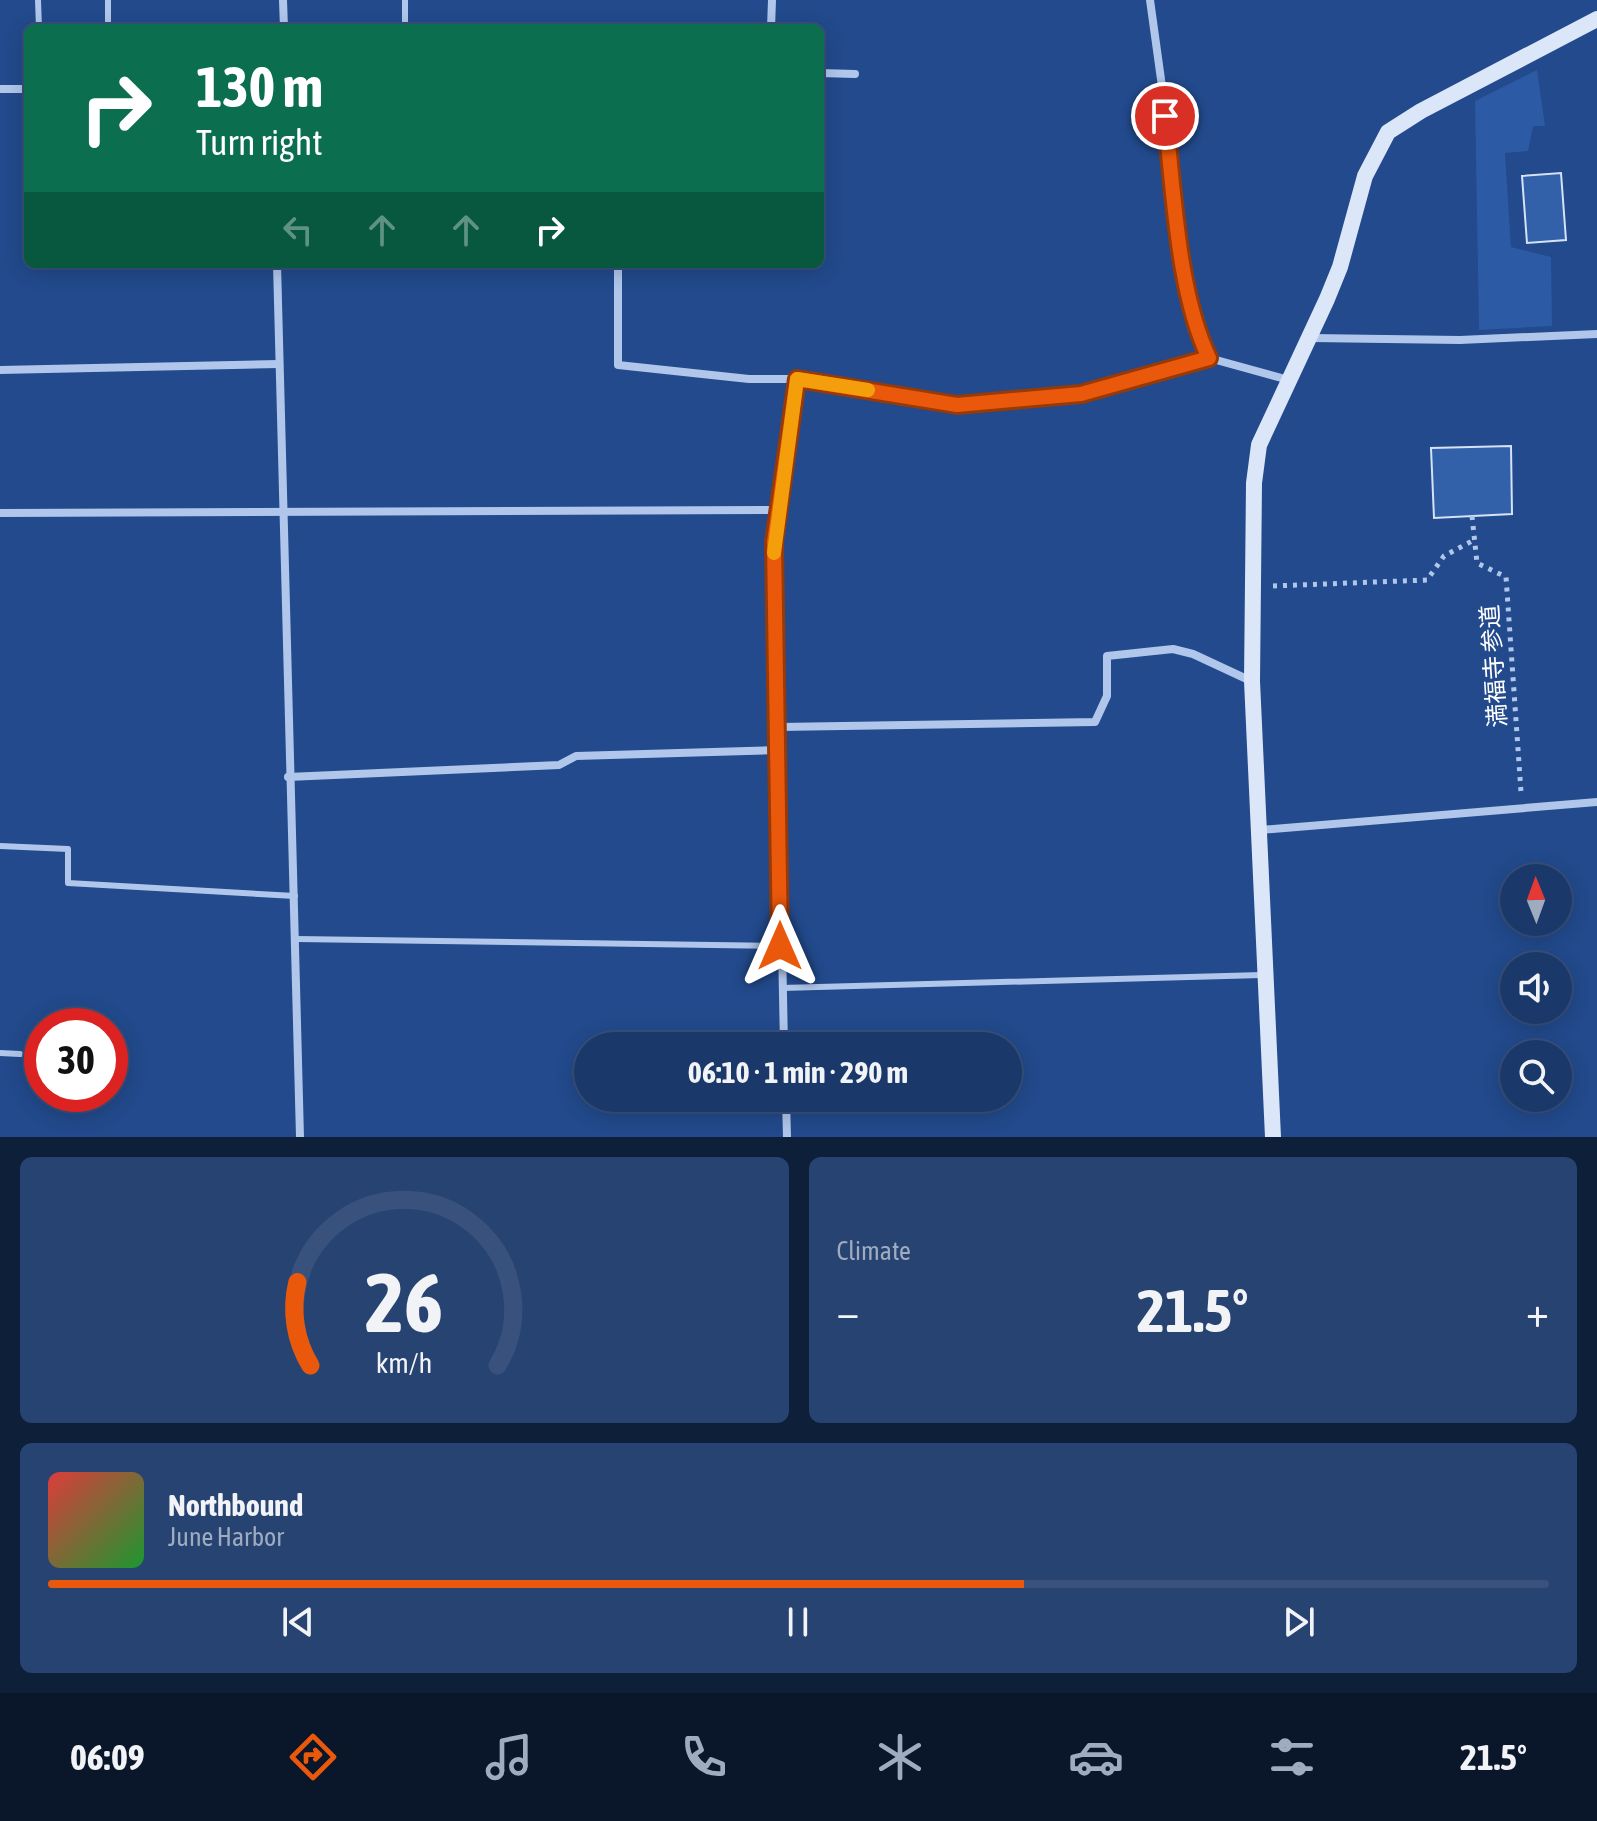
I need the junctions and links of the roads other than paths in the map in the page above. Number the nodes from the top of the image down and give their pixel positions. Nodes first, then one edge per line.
1 (38, 0) edge
2 (108, 0) edge
3 (283, 0) edge
4 (405, 0) edge
5 (772, 0) edge
6 (1150, 0) edge
7 (1597, 19) edge
8 (39, 24) edge
9 (108, 24) edge
10 (284, 24) edge
11 (405, 24) edge
12 (771, 24) edge
13 (824, 73) edge
14 (855, 74) dead end
15 (0, 89) edge
16 (24, 89) edge
17 (277, 268) edge
18 (618, 268) edge
19 (1597, 334) edge
20 (1311, 338) junction
21 (1209, 358) junction
22 (279, 364) junction
23 (0, 370) edge
24 (797, 379) junction
25 (1289, 380) junction
26 (281, 510) junction
27 (778, 510) junction
28 (0, 513) edge
29 (1252, 681) junction
30 (779, 727) junction
31 (779, 750) junction
32 (288, 777) junction
33 (1597, 802) edge
34 (1260, 830) junction
35 (0, 846) edge
36 (295, 896) junction
37 (296, 939) junction
38 (780, 946) junction
39 (1267, 975) junction
40 (782, 988) junction
41 (784, 1032) edge
42 (0, 1053) edge
43 (20, 1054) dead end
44 (786, 1112) edge
45 (300, 1137) edge
46 (787, 1137) edge
47 (1273, 1137) edge

1 - 8 lane
2 - 9 lane
3 - 10 street
4 - 11 lane
5 - 12 street
6 - 21 street
7 - 20 street
13 - 14 street
15 - 16 street
17 - 22 street
18 - 24 street
19 - 20 street
20 - 25 street
21 - 24 street
21 - 25 street
22 - 23 street
22 - 26 street
24 - 27 street
25 - 29 street
26 - 27 street
26 - 28 street
26 - 32 street
27 - 30 street
29 - 30 street
29 - 34 street
30 - 31 street
31 - 32 street
31 - 38 street
32 - 36 street
33 - 34 street
34 - 39 street
35 - 36 lane
36 - 37 street
37 - 38 lane
37 - 45 street
38 - 40 street
39 - 40 lane
39 - 47 street
40 - 41 street
42 - 43 lane
44 - 46 street

